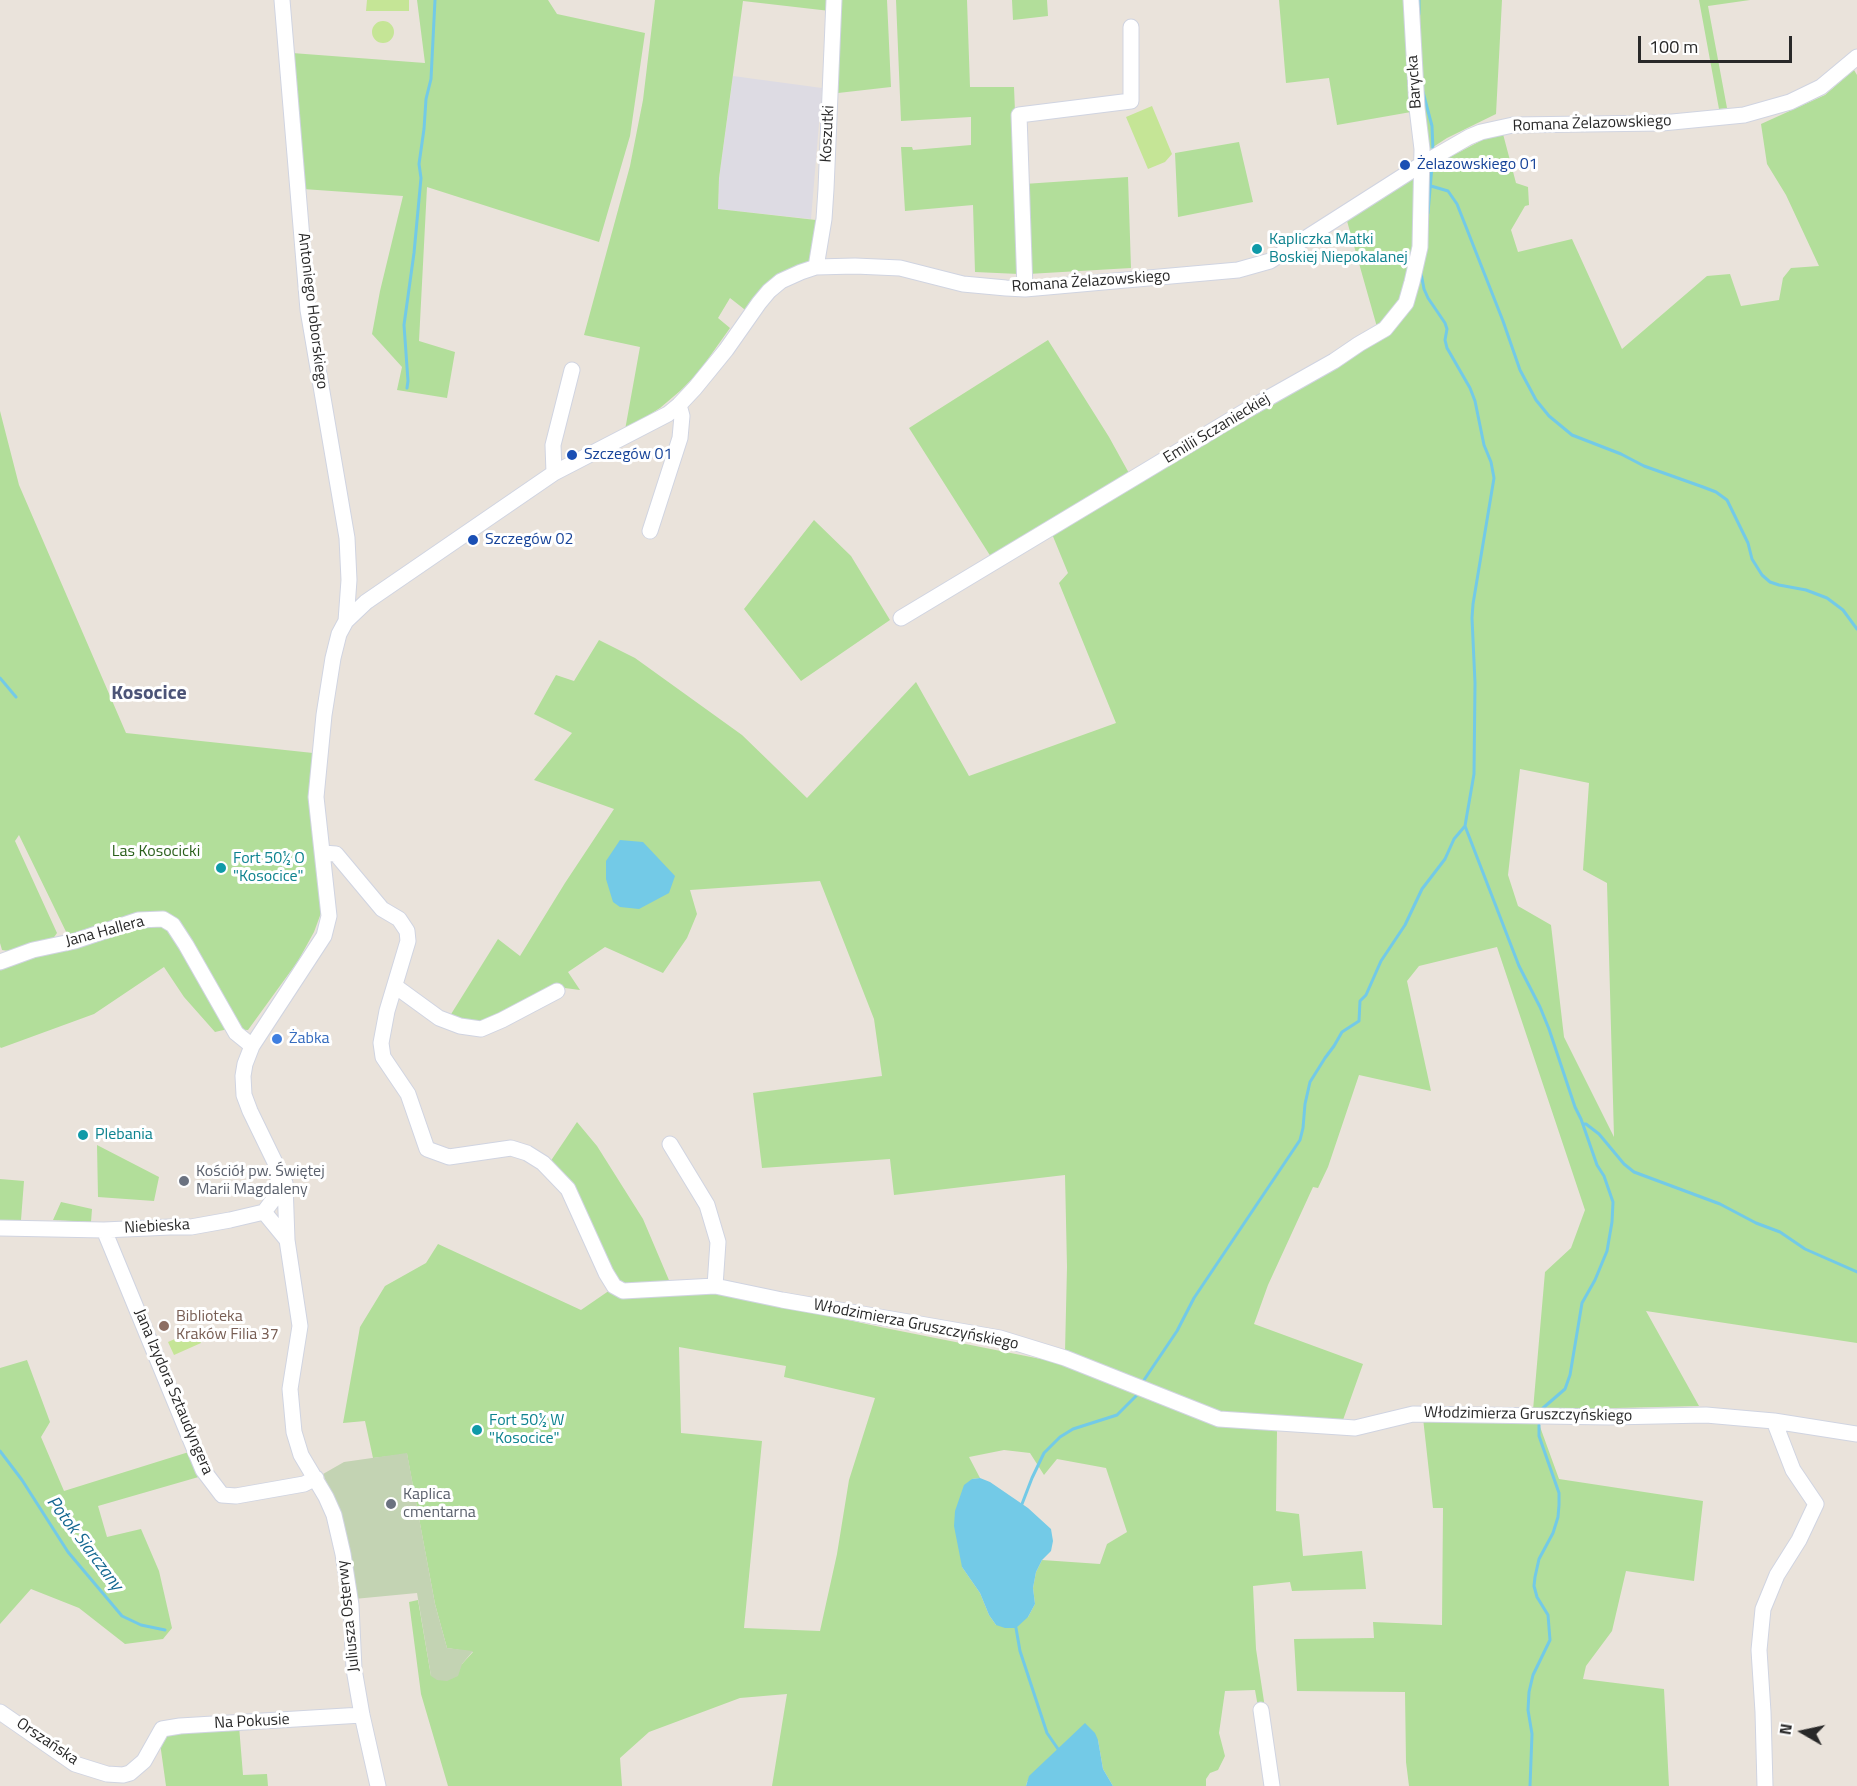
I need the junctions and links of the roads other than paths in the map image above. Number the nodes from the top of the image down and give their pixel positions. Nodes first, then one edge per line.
1 (282, 0) edge
2 (834, 0) edge
3 (1411, 0) edge
4 (1131, 27) dead end
5 (1857, 57) edge
6 (1429, 160) junction
7 (816, 267) junction
8 (1025, 289) junction
9 (572, 370) dead end
10 (680, 405) junction
11 (554, 473) junction
12 (650, 531) dead end
13 (901, 618) dead end
14 (346, 621) junction
15 (323, 853) junction
16 (0, 962) edge
17 (395, 986) junction
18 (557, 991) dead end
19 (252, 1046) junction
20 (670, 1144) dead end
21 (278, 1168) junction
22 (264, 1212) junction
23 (0, 1228) edge
24 (104, 1230) junction
25 (287, 1240) junction
26 (715, 1286) junction
27 (1774, 1421) junction
28 (1857, 1434) edge
29 (316, 1478) junction
30 (1261, 1710) dead end
31 (0, 1712) edge
32 (362, 1715) junction
33 (151, 1746) joint
34 (378, 1786) edge
35 (1272, 1786) edge
36 (1765, 1786) edge

1 - 14 street, Antoniego Hoborskiego
2 - 7 street, Koszutki
3 - 6 street, Barycka
4 - 8 street
5 - 6 street, Romana Żelazowskiego
6 - 8 street, Romana Żelazowskiego
6 - 13 street, Emilii Sczanieckiej
7 - 8 street, Romana Żelazowskiego
7 - 10 street, Romana Żelazowskiego
9 - 11 street
10 - 11 street, Romana Żelazowskiego
10 - 12 street
11 - 14 street, Romana Żelazowskiego
14 - 15 street, Romana Żelazowskiego
15 - 17 street, Włodzimierza Gruszczyńskiego
15 - 19 street, Romana Żelazowskiego
16 - 19 street, Jana Hallera
17 - 18 street
17 - 26 street, Włodzimierza Gruszczyńskiego
19 - 21 street, Juliusza Osterwy
20 - 26 street
21 - 22 street
21 - 25 street, Juliusza Osterwy
22 - 24 street, Niebieska
22 - 25 street
23 - 24 street, Niebieska
24 - 29 street, Jana Izydora Sztaudyngera
25 - 29 street, Juliusza Osterwy
26 - 27 street, Włodzimierza Gruszczyńskiego
27 - 28 street, Włodzimierza Gruszczyńskiego
27 - 36 street
29 - 32 street, Juliusza Osterwy
30 - 35 street
31 - 33 street, Orszańska
32 - 33 street, Na Pokusie
32 - 34 street, Juliusza Osterwy

